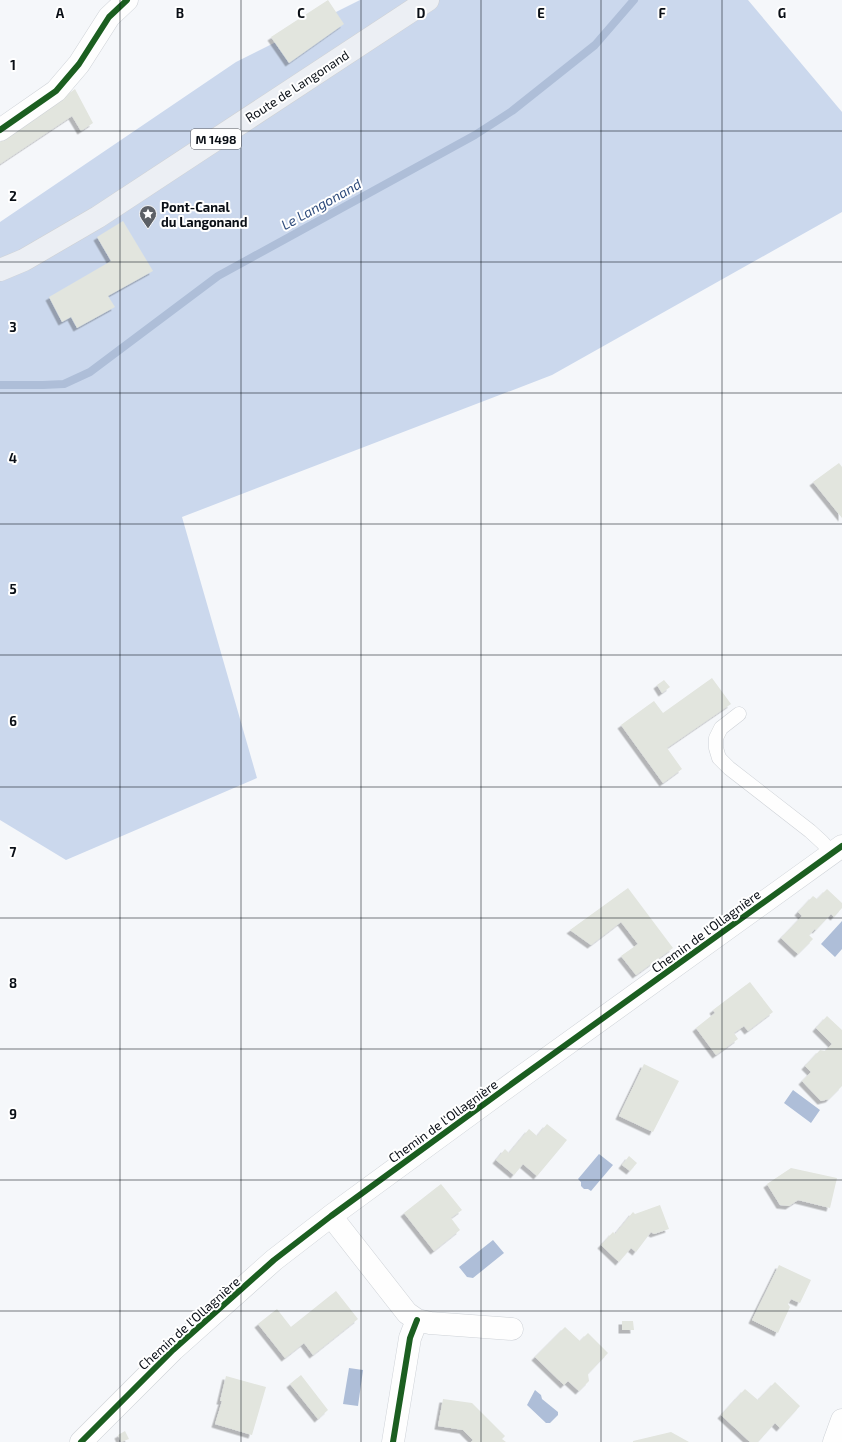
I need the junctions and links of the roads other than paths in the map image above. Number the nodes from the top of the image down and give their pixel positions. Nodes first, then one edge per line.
1 (127, 0) edge
2 (428, 0) edge
3 (0, 130) edge
4 (0, 270) edge
5 (739, 714) dead end
6 (837, 850) edge
7 (332, 1216) junction
8 (417, 1320) junction
9 (512, 1329) dead end
10 (842, 1420) edge
11 (80, 1442) edge
12 (393, 1442) edge
13 (834, 1442) edge

1 - 3 street
2 - 4 main road, Route de Langonand / M 1498
5 - 6 lane
6 - 7 street, Chemin de l'Ollagnière
7 - 8 street
7 - 11 street, Chemin de l'Ollagnière
8 - 9 street
8 - 12 street
10 - 13 street

